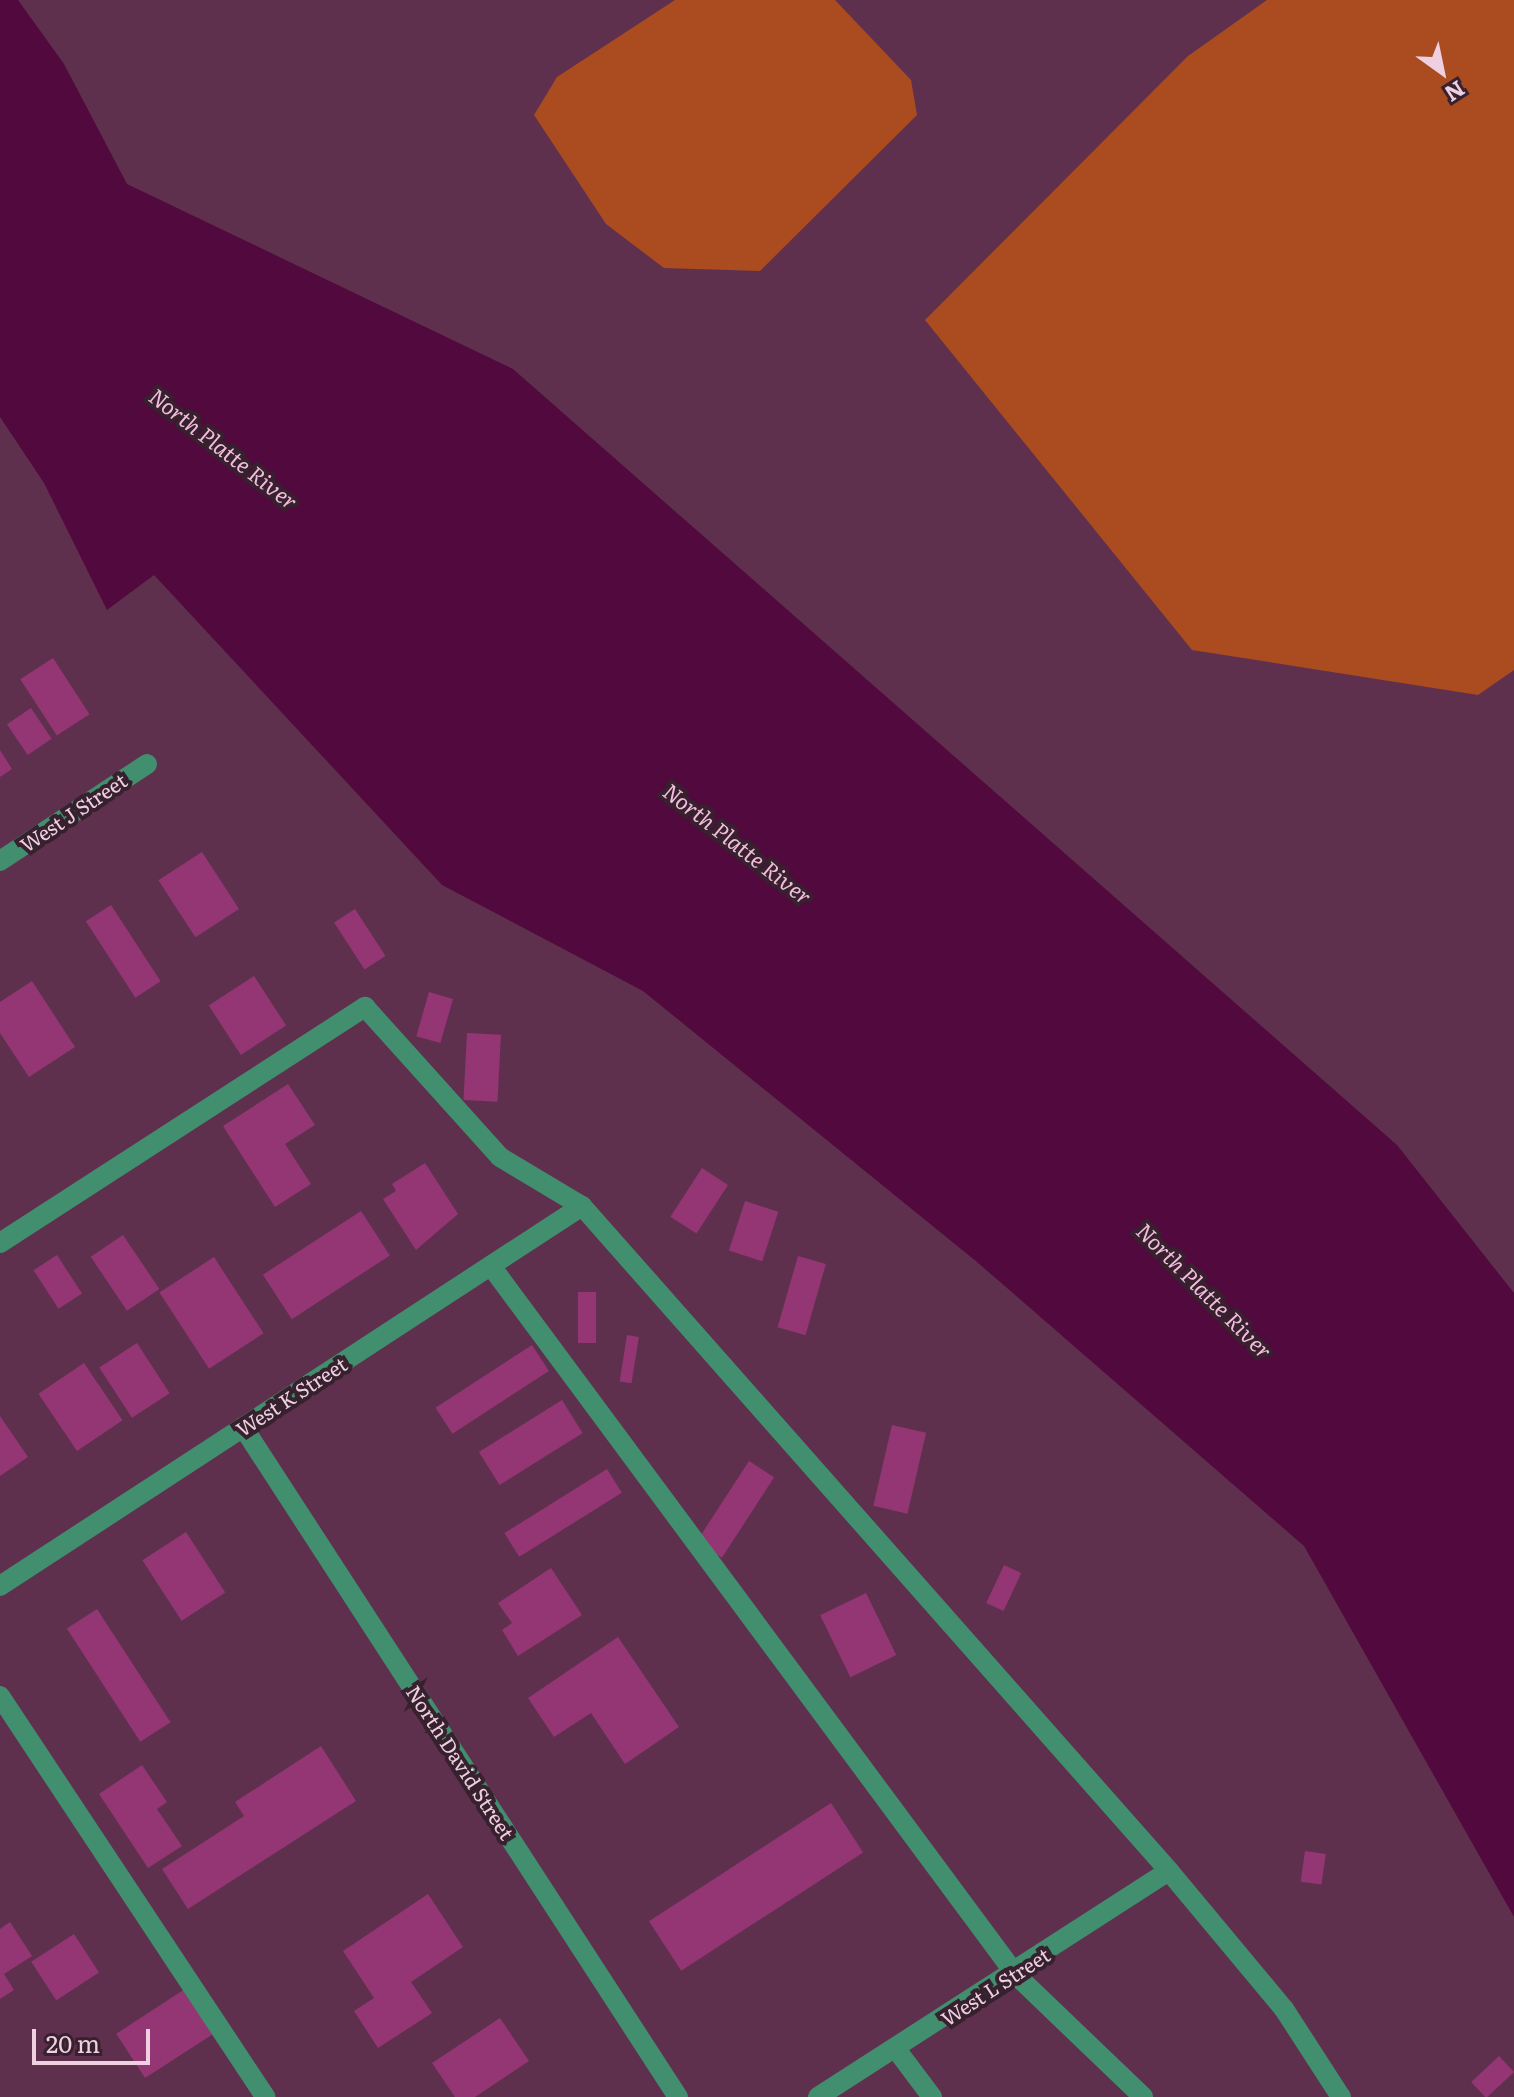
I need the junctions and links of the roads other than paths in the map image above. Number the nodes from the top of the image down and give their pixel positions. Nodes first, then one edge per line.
1 (147, 764) dead end
2 (0, 861) edge
3 (582, 1206) junction
4 (0, 1243) edge
5 (491, 1266) junction
6 (243, 1427) junction
7 (0, 1586) edge
8 (0, 1696) edge
9 (1169, 1871) junction
10 (1016, 1975) junction
11 (896, 2049) junction
12 (265, 2097) edge
13 (678, 2097) edge
14 (818, 2097) edge
15 (932, 2097) edge
16 (1143, 2097) edge
17 (1341, 2097) edge

1 - 2 street, West J Street
3 - 4 street
3 - 5 street, West K Street
3 - 9 street
5 - 6 street, West K Street
5 - 10 street
6 - 7 street, West K Street
6 - 13 street, North David Street
8 - 12 street
9 - 10 street, West L Street
9 - 17 street
10 - 11 street, West L Street
10 - 16 street
11 - 14 street, West L Street
11 - 15 street

